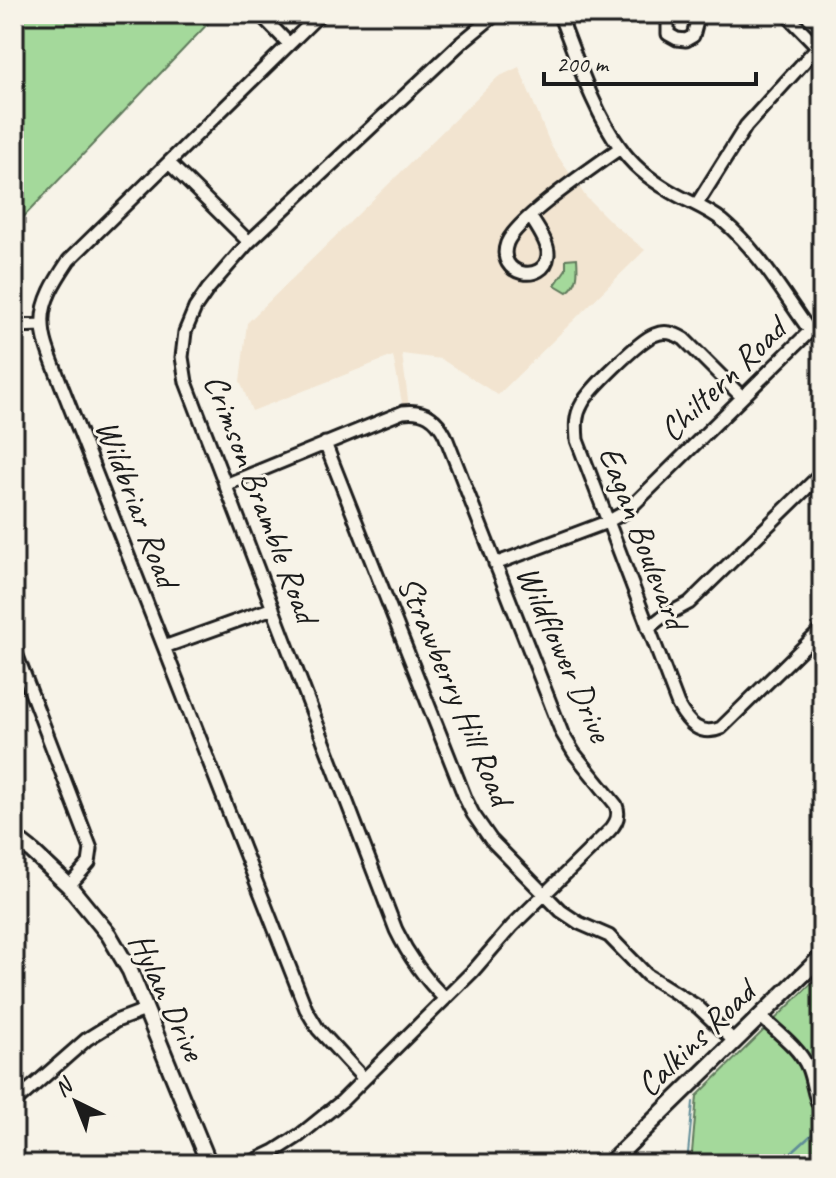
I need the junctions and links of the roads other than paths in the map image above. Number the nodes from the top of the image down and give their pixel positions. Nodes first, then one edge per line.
1 (260, 14) edge
2 (320, 14) edge
3 (496, 14) edge
4 (559, 14) edge
5 (672, 14) edge
6 (699, 14) edge
7 (786, 14) edge
8 (289, 44) junction
9 (820, 44) edge
10 (620, 148) junction
11 (169, 163) junction
12 (697, 204) junction
13 (530, 216) junction
14 (249, 242) junction
15 (822, 324) edge
16 (43, 325) junction
17 (14, 326) edge
18 (810, 331) junction
19 (742, 397) junction
20 (325, 443) junction
21 (822, 473) edge
22 (225, 485) junction
23 (607, 522) junction
24 (495, 564) junction
25 (273, 608) junction
26 (648, 628) junction
27 (822, 629) edge
28 (164, 647) junction
29 (14, 648) edge
30 (14, 837) edge
31 (69, 886) junction
32 (543, 895) junction
33 (822, 956) edge
34 (445, 999) junction
35 (145, 1010) junction
36 (760, 1016) junction
37 (734, 1041) junction
38 (364, 1079) junction
39 (14, 1103) edge
40 (820, 1104) edge
41 (209, 1164) edge
42 (248, 1164) edge
43 (609, 1164) edge

1 - 8 street
2 - 8 street
3 - 14 street, Crimson Bramble Road
4 - 10 street
5 - 6 street
7 - 9 street
8 - 11 street
9 - 12 street
10 - 12 street
10 - 13 street
11 - 14 street
11 - 16 street
12 - 18 street
13 - 13 street
14 - 22 street, Crimson Bramble Road
15 - 18 street, Chiltern Road
16 - 17 street
16 - 28 street, Wildbriar Road
18 - 19 street, Chiltern Road
19 - 23 street, Chiltern Road
19 - 23 street, Eagan Boulevard
20 - 22 street, Wildflower Drive
20 - 24 street, Wildflower Drive
20 - 32 street, Strawberry Hill Road
21 - 26 street
22 - 25 street, Crimson Bramble Road
23 - 24 street, Chiltern Road
23 - 26 street, Eagan Boulevard
24 - 32 street, Wildflower Drive
25 - 28 street
25 - 34 street, Crimson Bramble Road
26 - 27 street, Eagan Boulevard
28 - 38 street, Wildbriar Road
29 - 31 street
30 - 31 main road, Hylan Drive
31 - 35 main road, Hylan Drive
32 - 34 street, Wildflower Drive
32 - 37 street, Strawberry Hill Road
33 - 36 main road, Calkins Road
34 - 38 street, Wildflower Drive
35 - 39 street
35 - 41 main road, Hylan Drive
36 - 37 main road, Calkins Road
36 - 40 street
37 - 43 main road, Calkins Road
38 - 42 street, Wildflower Drive

